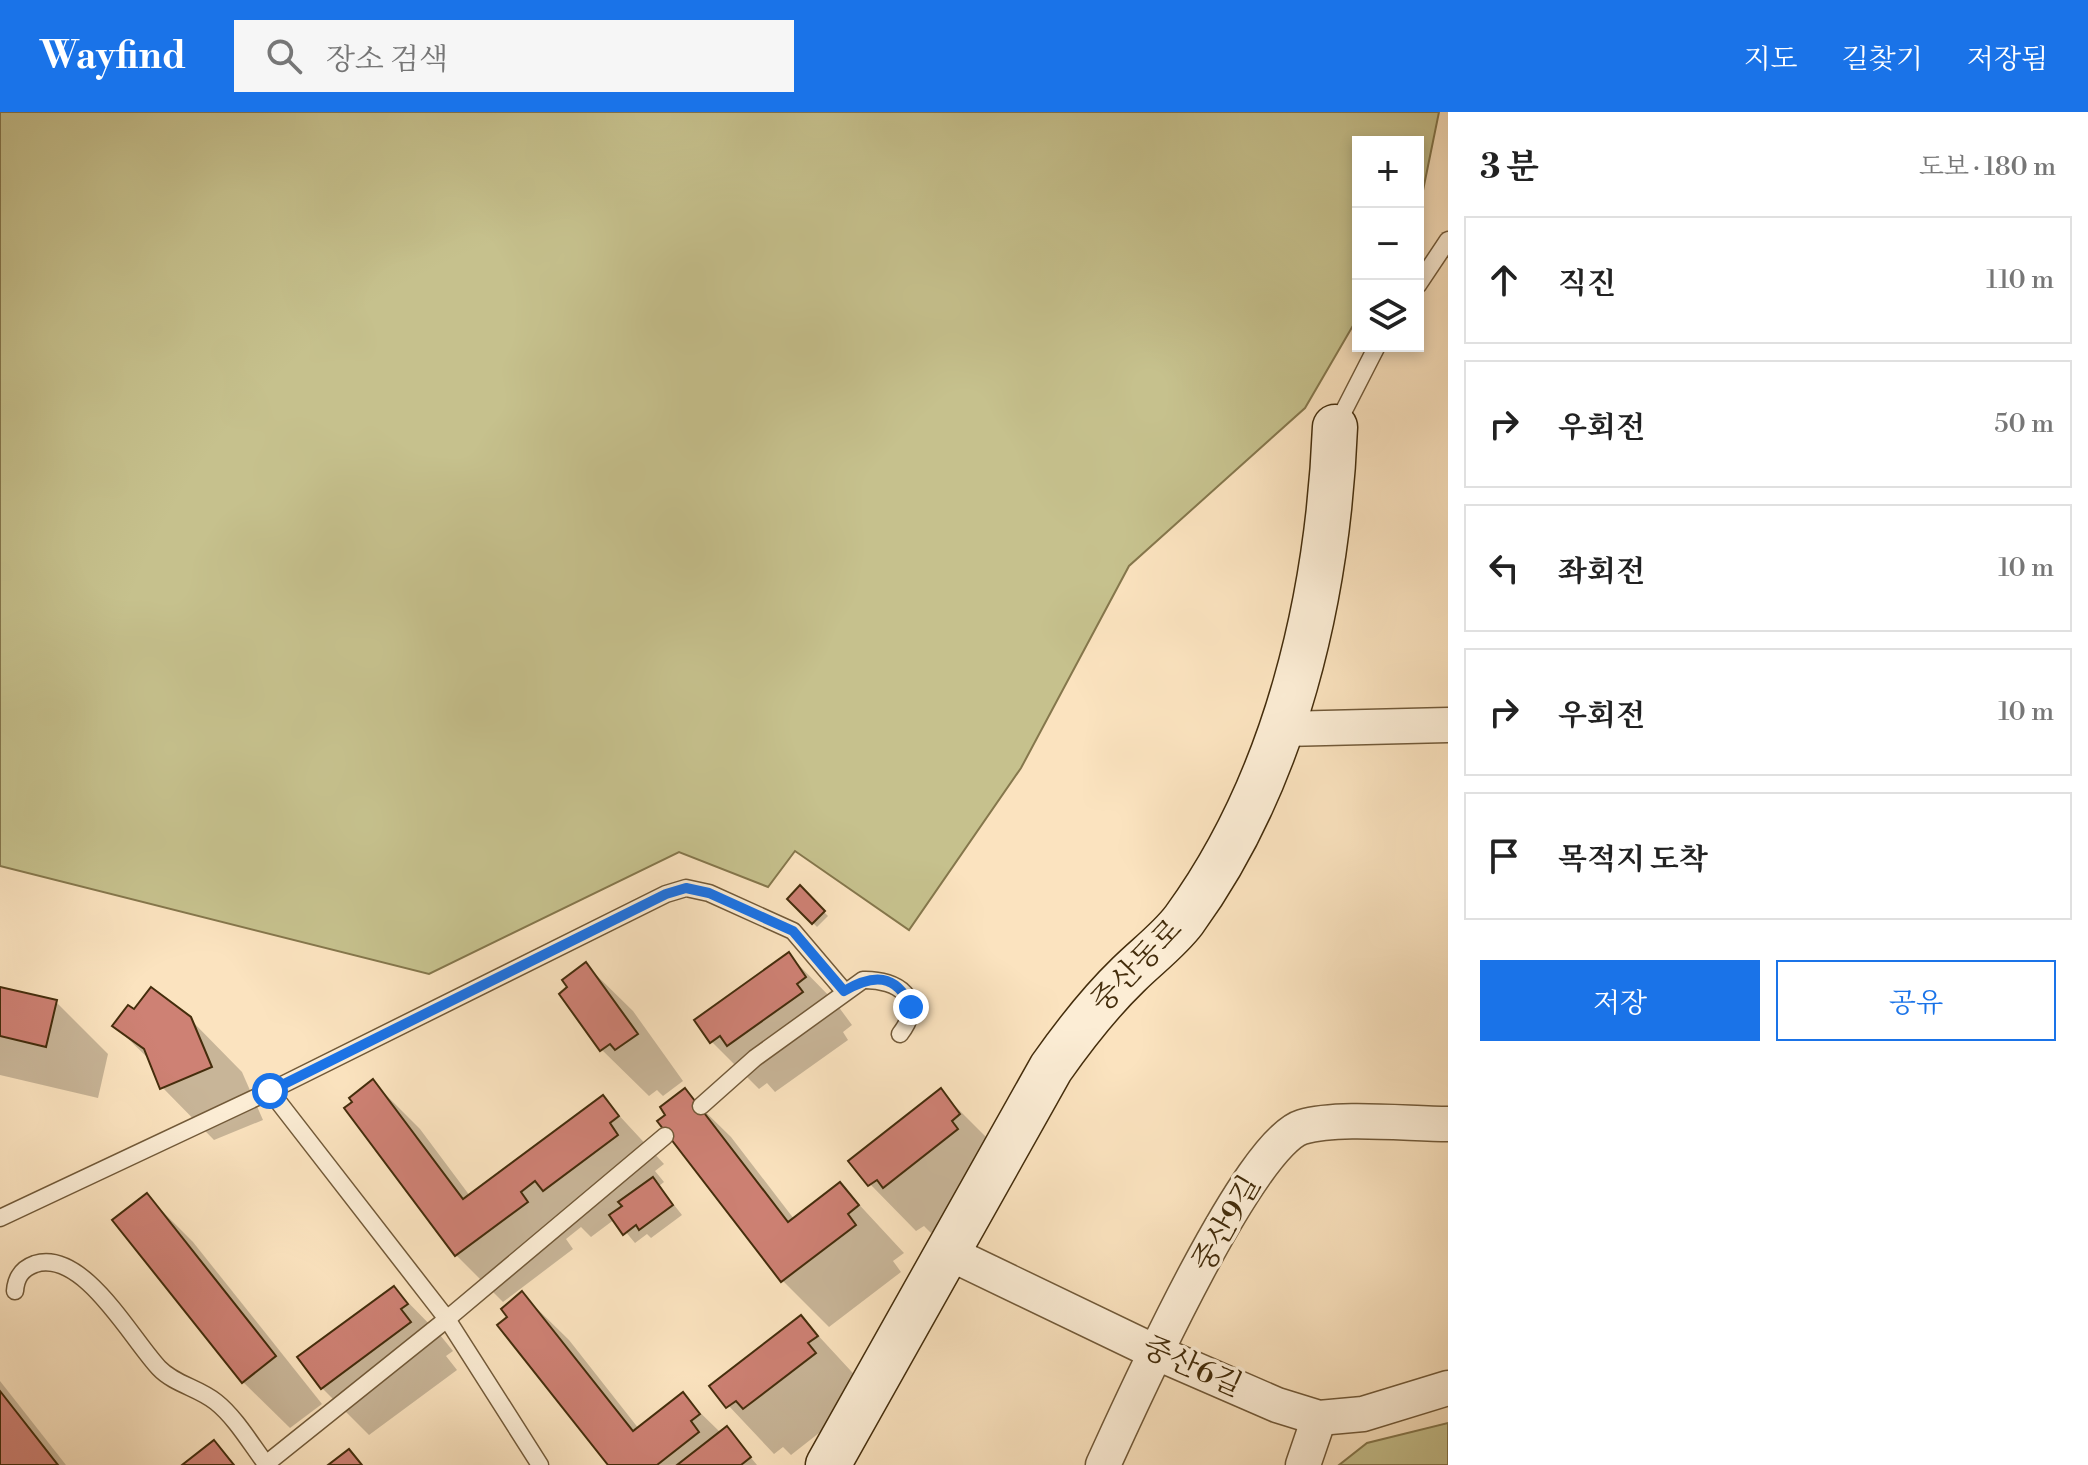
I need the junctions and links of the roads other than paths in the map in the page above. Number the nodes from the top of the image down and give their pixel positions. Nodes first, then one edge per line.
1 (1448, 240) edge
2 (1421, 280) edge
3 (1374, 352) edge
4 (1335, 427) joint
5 (1448, 725) edge
6 (1284, 729) junction
7 (844, 991) junction
8 (900, 1034) dead end
9 (270, 1091) junction
10 (701, 1106) dead end
11 (1448, 1124) edge
12 (665, 1136) dead end
13 (0, 1218) edge
14 (947, 1252) junction
15 (15, 1291) dead end
16 (447, 1319) junction
17 (1155, 1352) junction
18 (1448, 1388) edge
19 (1319, 1418) junction
20 (266, 1464) edge
21 (540, 1465) edge
22 (828, 1465) edge
23 (1103, 1465) edge
24 (1303, 1465) edge

1 - 2 lane
3 - 4 lane
4 - 6 street, 중산동로
5 - 6 street
6 - 14 street, 중산동로
7 - 8 lane
7 - 9 lane
7 - 10 lane
9 - 13 lane
9 - 16 lane
11 - 17 street, 중산9길
12 - 16 lane
14 - 17 street, 중산6길
14 - 22 street, 중산동로
15 - 20 lane
16 - 20 lane
16 - 21 lane
17 - 19 street, 중산6길
17 - 23 street, 중산9길
18 - 19 street, 중산6길
19 - 24 street

